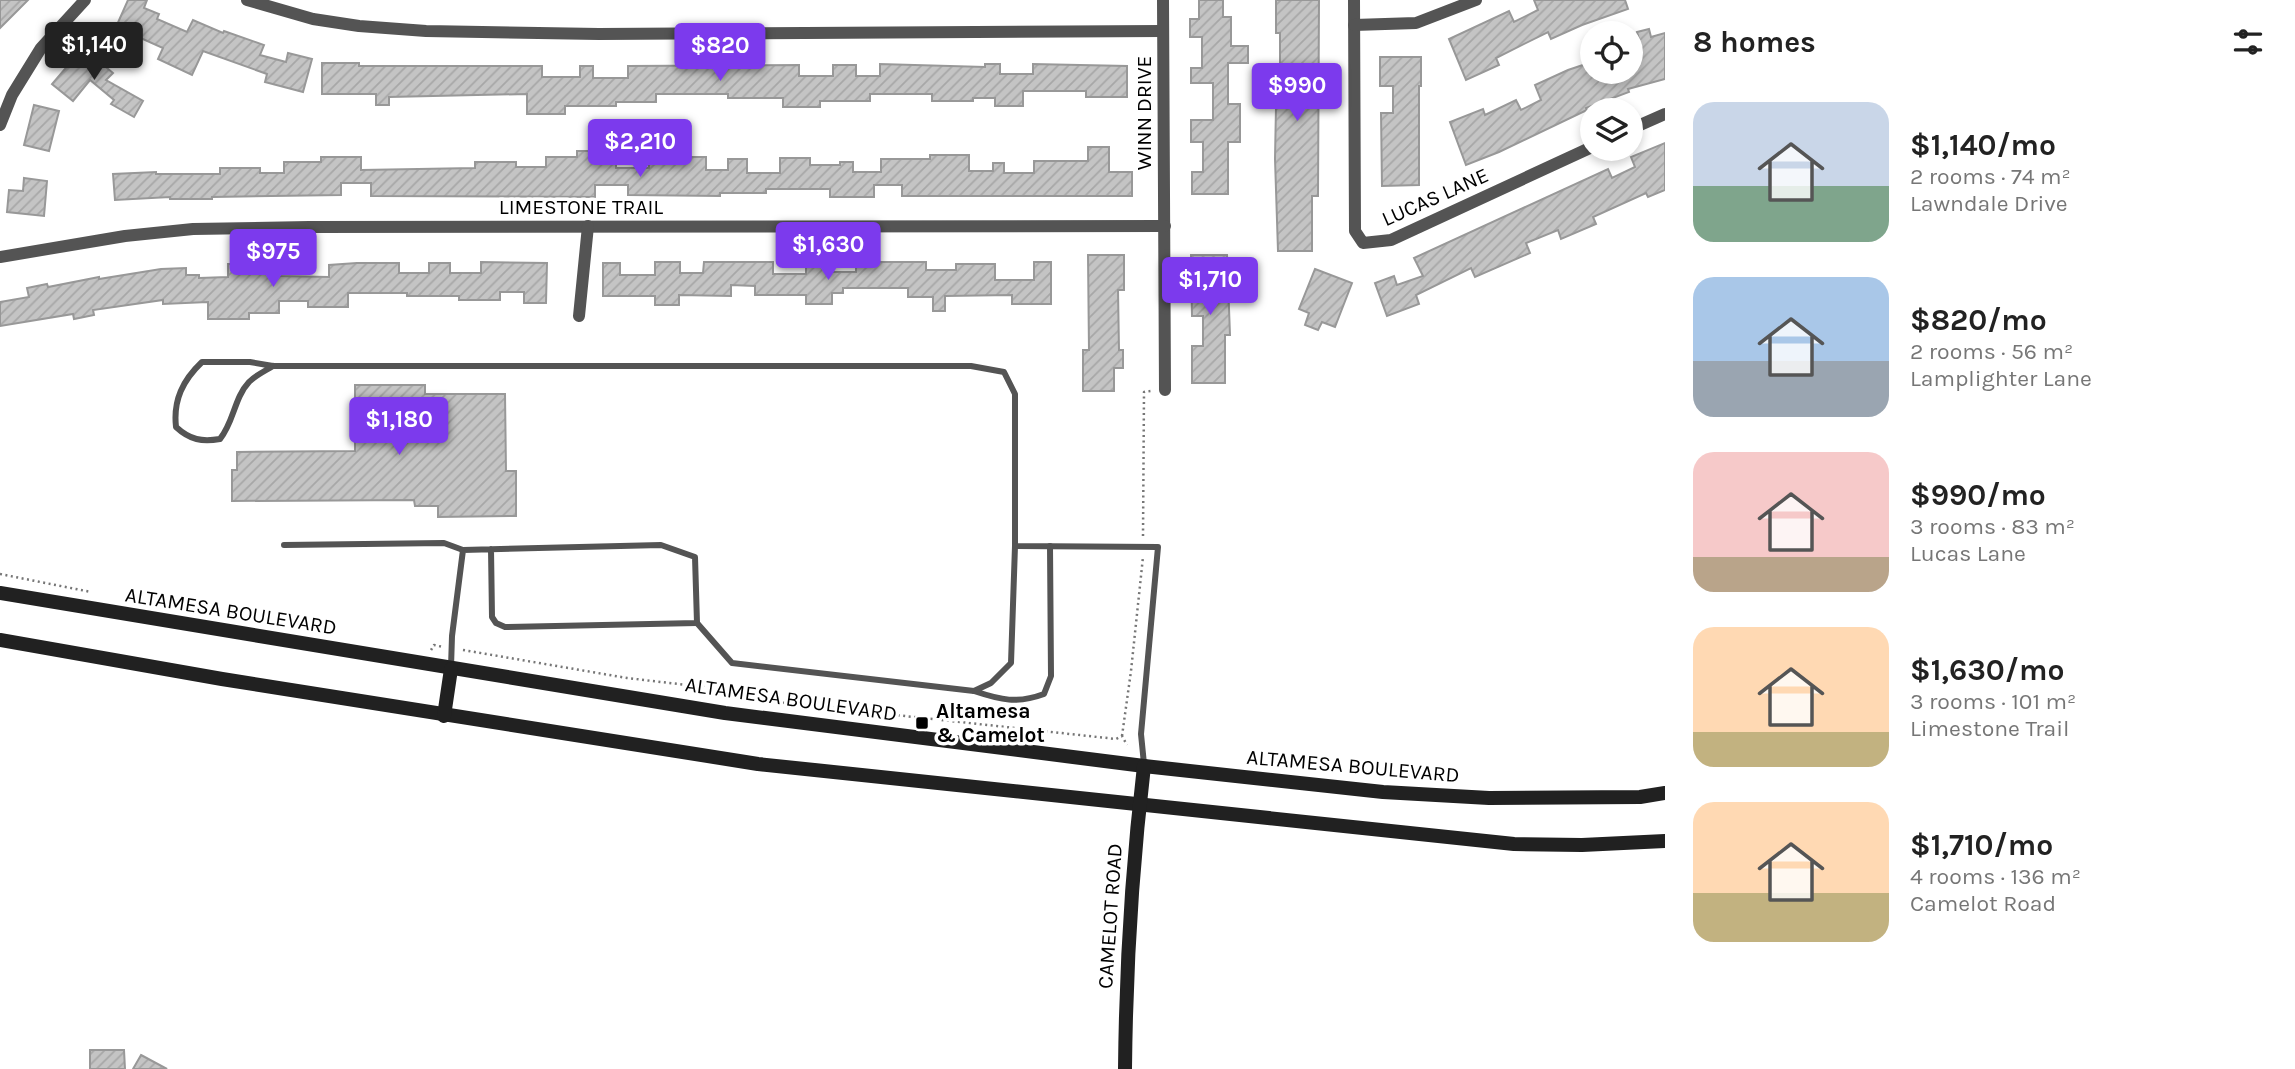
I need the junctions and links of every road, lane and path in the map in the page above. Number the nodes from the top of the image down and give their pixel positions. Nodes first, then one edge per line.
1 (85, 0) edge
2 (247, 0) edge
3 (1163, 0) edge
4 (1354, 0) edge
5 (1476, 0) edge
6 (1354, 25) junction
7 (1163, 31) junction
8 (1665, 114) edge
9 (1643, 124) edge
10 (0, 125) edge
11 (1580, 153) edge
12 (588, 226) junction
13 (1165, 226) junction
14 (0, 257) edge
15 (579, 316) dead end
16 (273, 366) junction
17 (1165, 390) dead end
18 (284, 545) dead end
19 (1015, 547) junction
20 (1050, 547) junction
21 (491, 549) junction
22 (463, 550) junction
23 (0, 574) edge
24 (0, 593) edge
25 (97, 593) dead end
26 (697, 623) junction
27 (0, 640) edge
28 (452, 648) junction
29 (430, 651) dead end
30 (451, 669) junction
31 (974, 691) junction
32 (444, 716) junction
33 (1127, 744) dead end
34 (1144, 766) junction
35 (1665, 793) edge
36 (1140, 805) junction
37 (1665, 841) edge
38 (1125, 1069) edge

1 - 10 street
2 - 7 street
3 - 7 street, WINN DRIVE
4 - 6 street, LUCAS LANE
5 - 6 street
6 - 11 street, LUCAS LANE
7 - 13 street, WINN DRIVE
8 - 9 street
12 - 13 street, LIMESTONE TRAIL
12 - 14 street, LIMESTONE TRAIL
12 - 15 street
13 - 17 street
16 - 16 lane
16 - 19 lane
18 - 22 lane
19 - 20 lane
19 - 31 lane
20 - 31 lane
20 - 34 lane
21 - 22 lane
21 - 26 lane
21 - 26 lane
22 - 28 lane
23 - 25 path
24 - 30 main road, ALTAMESA BOULEVARD
26 - 31 lane
27 - 32 main road
28 - 29 path
28 - 30 lane
28 - 33 path
30 - 32 main road
30 - 34 main road, ALTAMESA BOULEVARD
32 - 36 main road
34 - 35 main road, ALTAMESA BOULEVARD
34 - 36 main road, CAMELOT ROAD
36 - 37 main road
36 - 38 main road, CAMELOT ROAD

